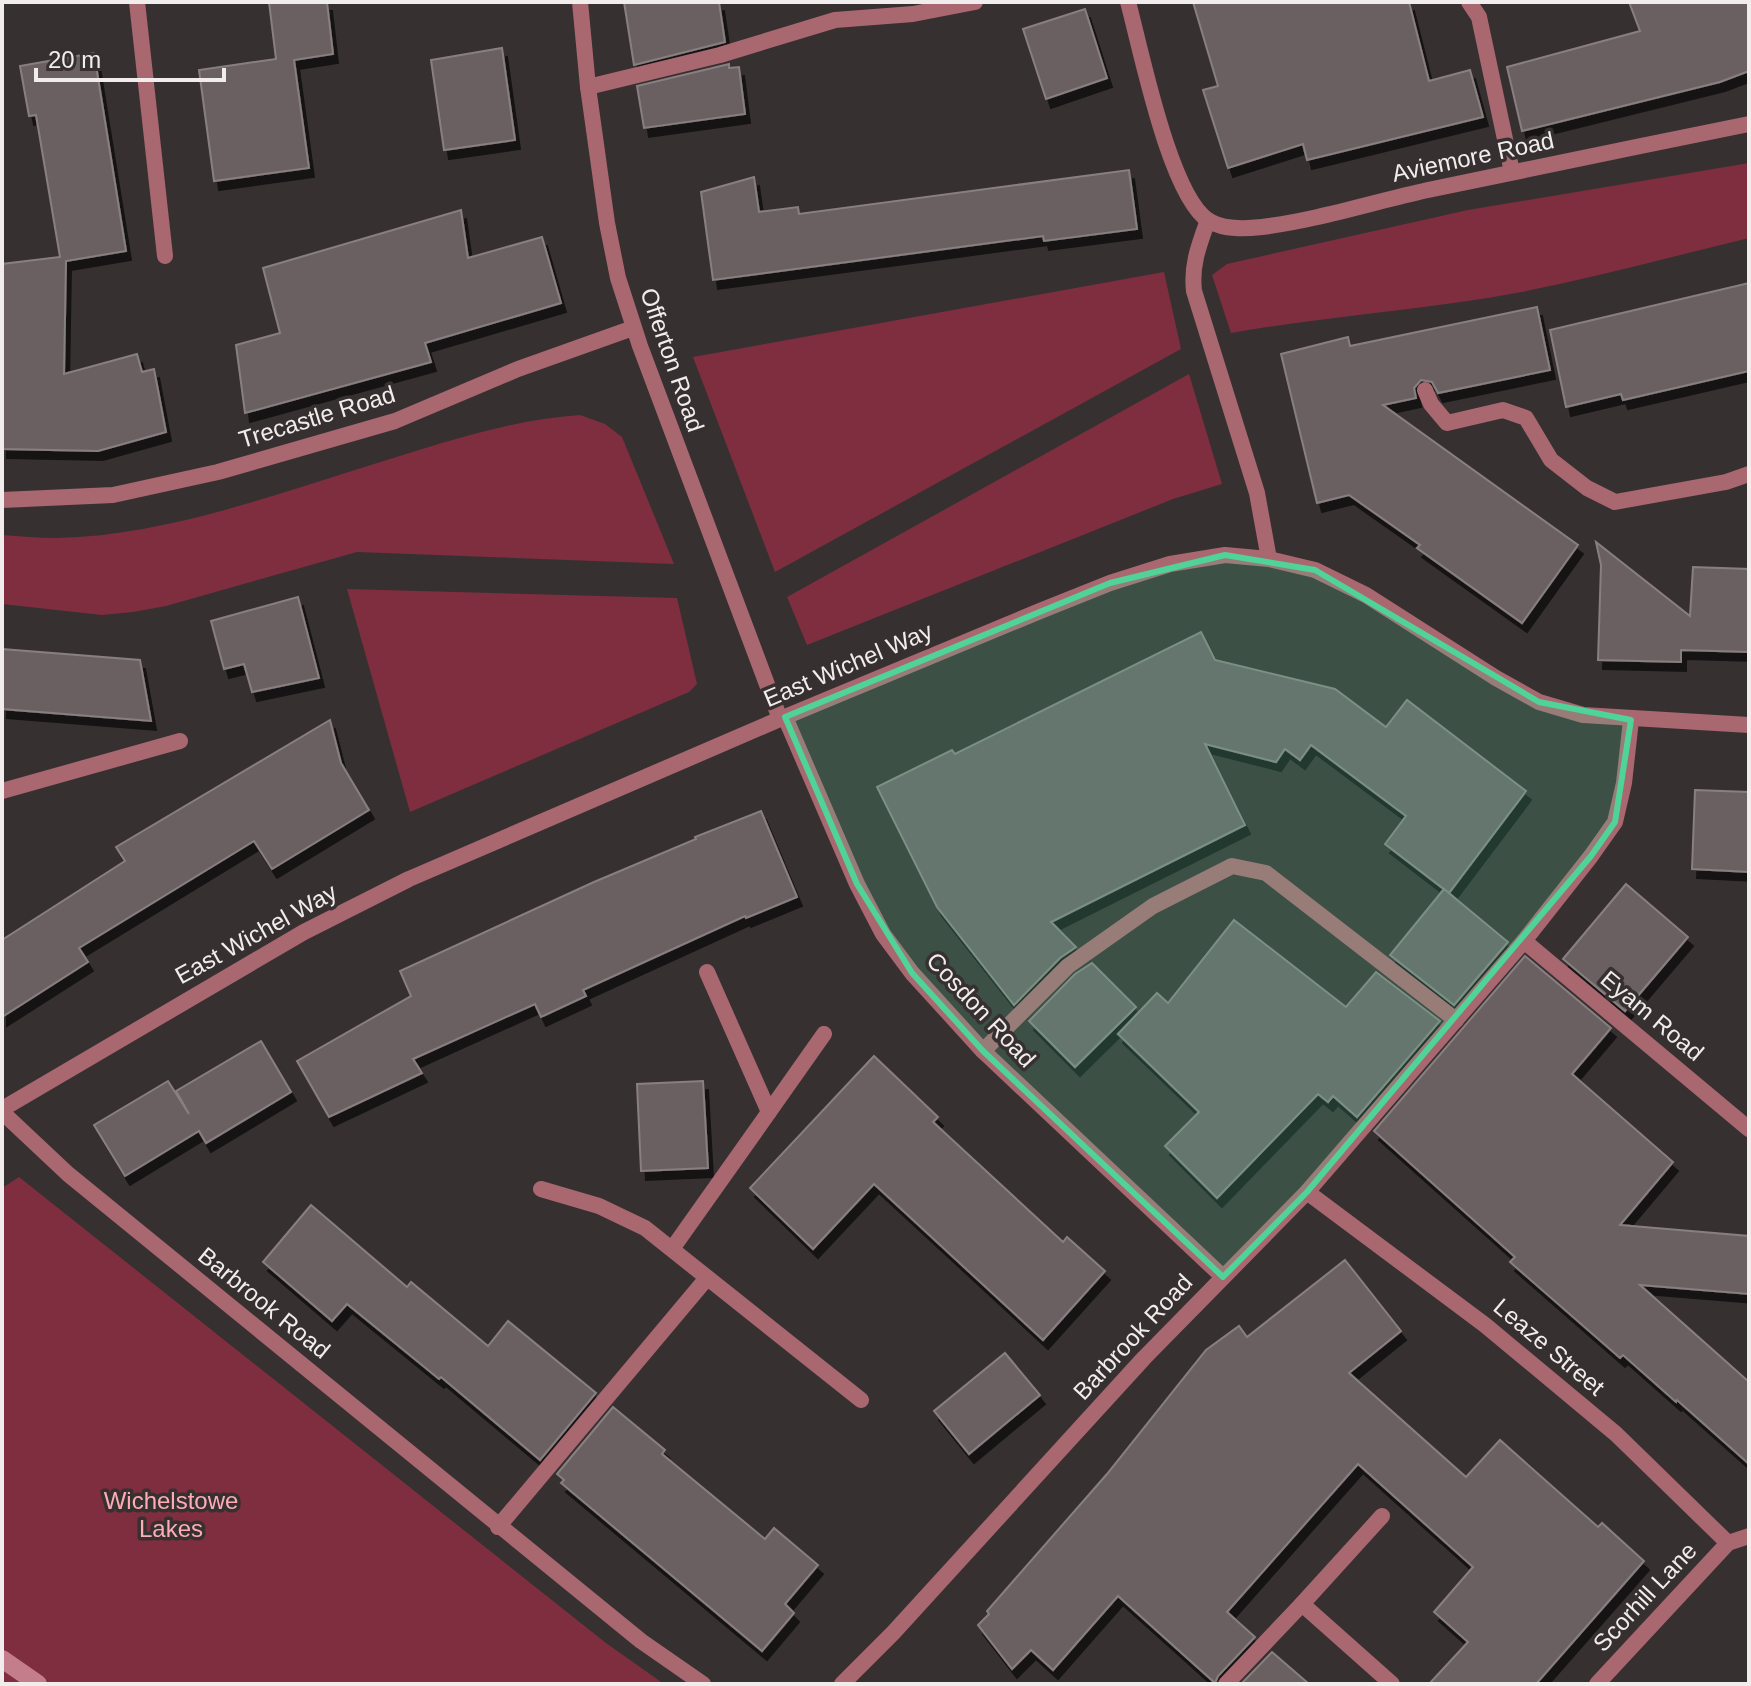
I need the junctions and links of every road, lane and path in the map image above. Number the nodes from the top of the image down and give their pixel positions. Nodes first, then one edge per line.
1 (137, 2) edge
2 (580, 2) edge
3 (975, 2) edge
4 (1128, 2) edge
5 (1469, 2) edge
6 (588, 87) junction
7 (1749, 124) edge
8 (1512, 172) junction
9 (1208, 220) junction
10 (165, 256) dead end
11 (633, 328) junction
12 (1425, 390) dead end
13 (1749, 474) edge
14 (2, 500) edge
15 (1269, 559) junction
16 (782, 718) junction
17 (1631, 720) junction
18 (1749, 725) edge
19 (180, 741) dead end
20 (2, 791) edge
21 (1524, 941) junction
22 (707, 972) dead end
23 (1456, 1020) junction
24 (824, 1034) dead end
25 (983, 1051) junction
26 (2, 1111) edge
27 (769, 1112) junction
28 (1749, 1129) edge
29 (541, 1189) dead end
30 (1307, 1192) junction
31 (672, 1249) junction
32 (1223, 1277) junction
33 (707, 1278) junction
34 (861, 1400) dead end
35 (1382, 1516) dead end
36 (498, 1527) junction
37 (1749, 1536) edge
38 (1728, 1543) junction
39 (1302, 1604) junction
40 (703, 1684) edge
41 (842, 1684) edge
42 (1226, 1684) edge
43 (1392, 1684) edge
44 (1597, 1684) edge

1 - 10 street
2 - 6 street, Offerton Road
3 - 6 street
4 - 9 street
5 - 8 street
6 - 11 street, Offerton Road
7 - 8 street, Aviemore Road
8 - 9 street, Aviemore Road
9 - 15 street
11 - 14 street, Trecastle Road
11 - 16 street, Offerton Road
12 - 13 street
15 - 16 street, East Wichel Way
15 - 17 street, East Wichel Way
16 - 25 street, Cosdon Road
16 - 26 street, East Wichel Way
17 - 18 street, East Wichel Way
17 - 21 street, Barbrook Road
19 - 20 street
21 - 23 street, Barbrook Road
21 - 28 street, Eyam Road
22 - 27 street
23 - 25 street
23 - 30 street, Barbrook Road
24 - 27 street
25 - 32 street, Cosdon Road
26 - 36 street, Barbrook Road
27 - 31 street
29 - 31 street
30 - 32 street, Barbrook Road
30 - 38 street, Leaze Street
31 - 33 street
32 - 41 street, Barbrook Road
33 - 34 street
33 - 36 street
35 - 39 street
36 - 40 street, Barbrook Road
37 - 38 street
38 - 44 street, Scorhill Lane
39 - 42 street
39 - 43 street

